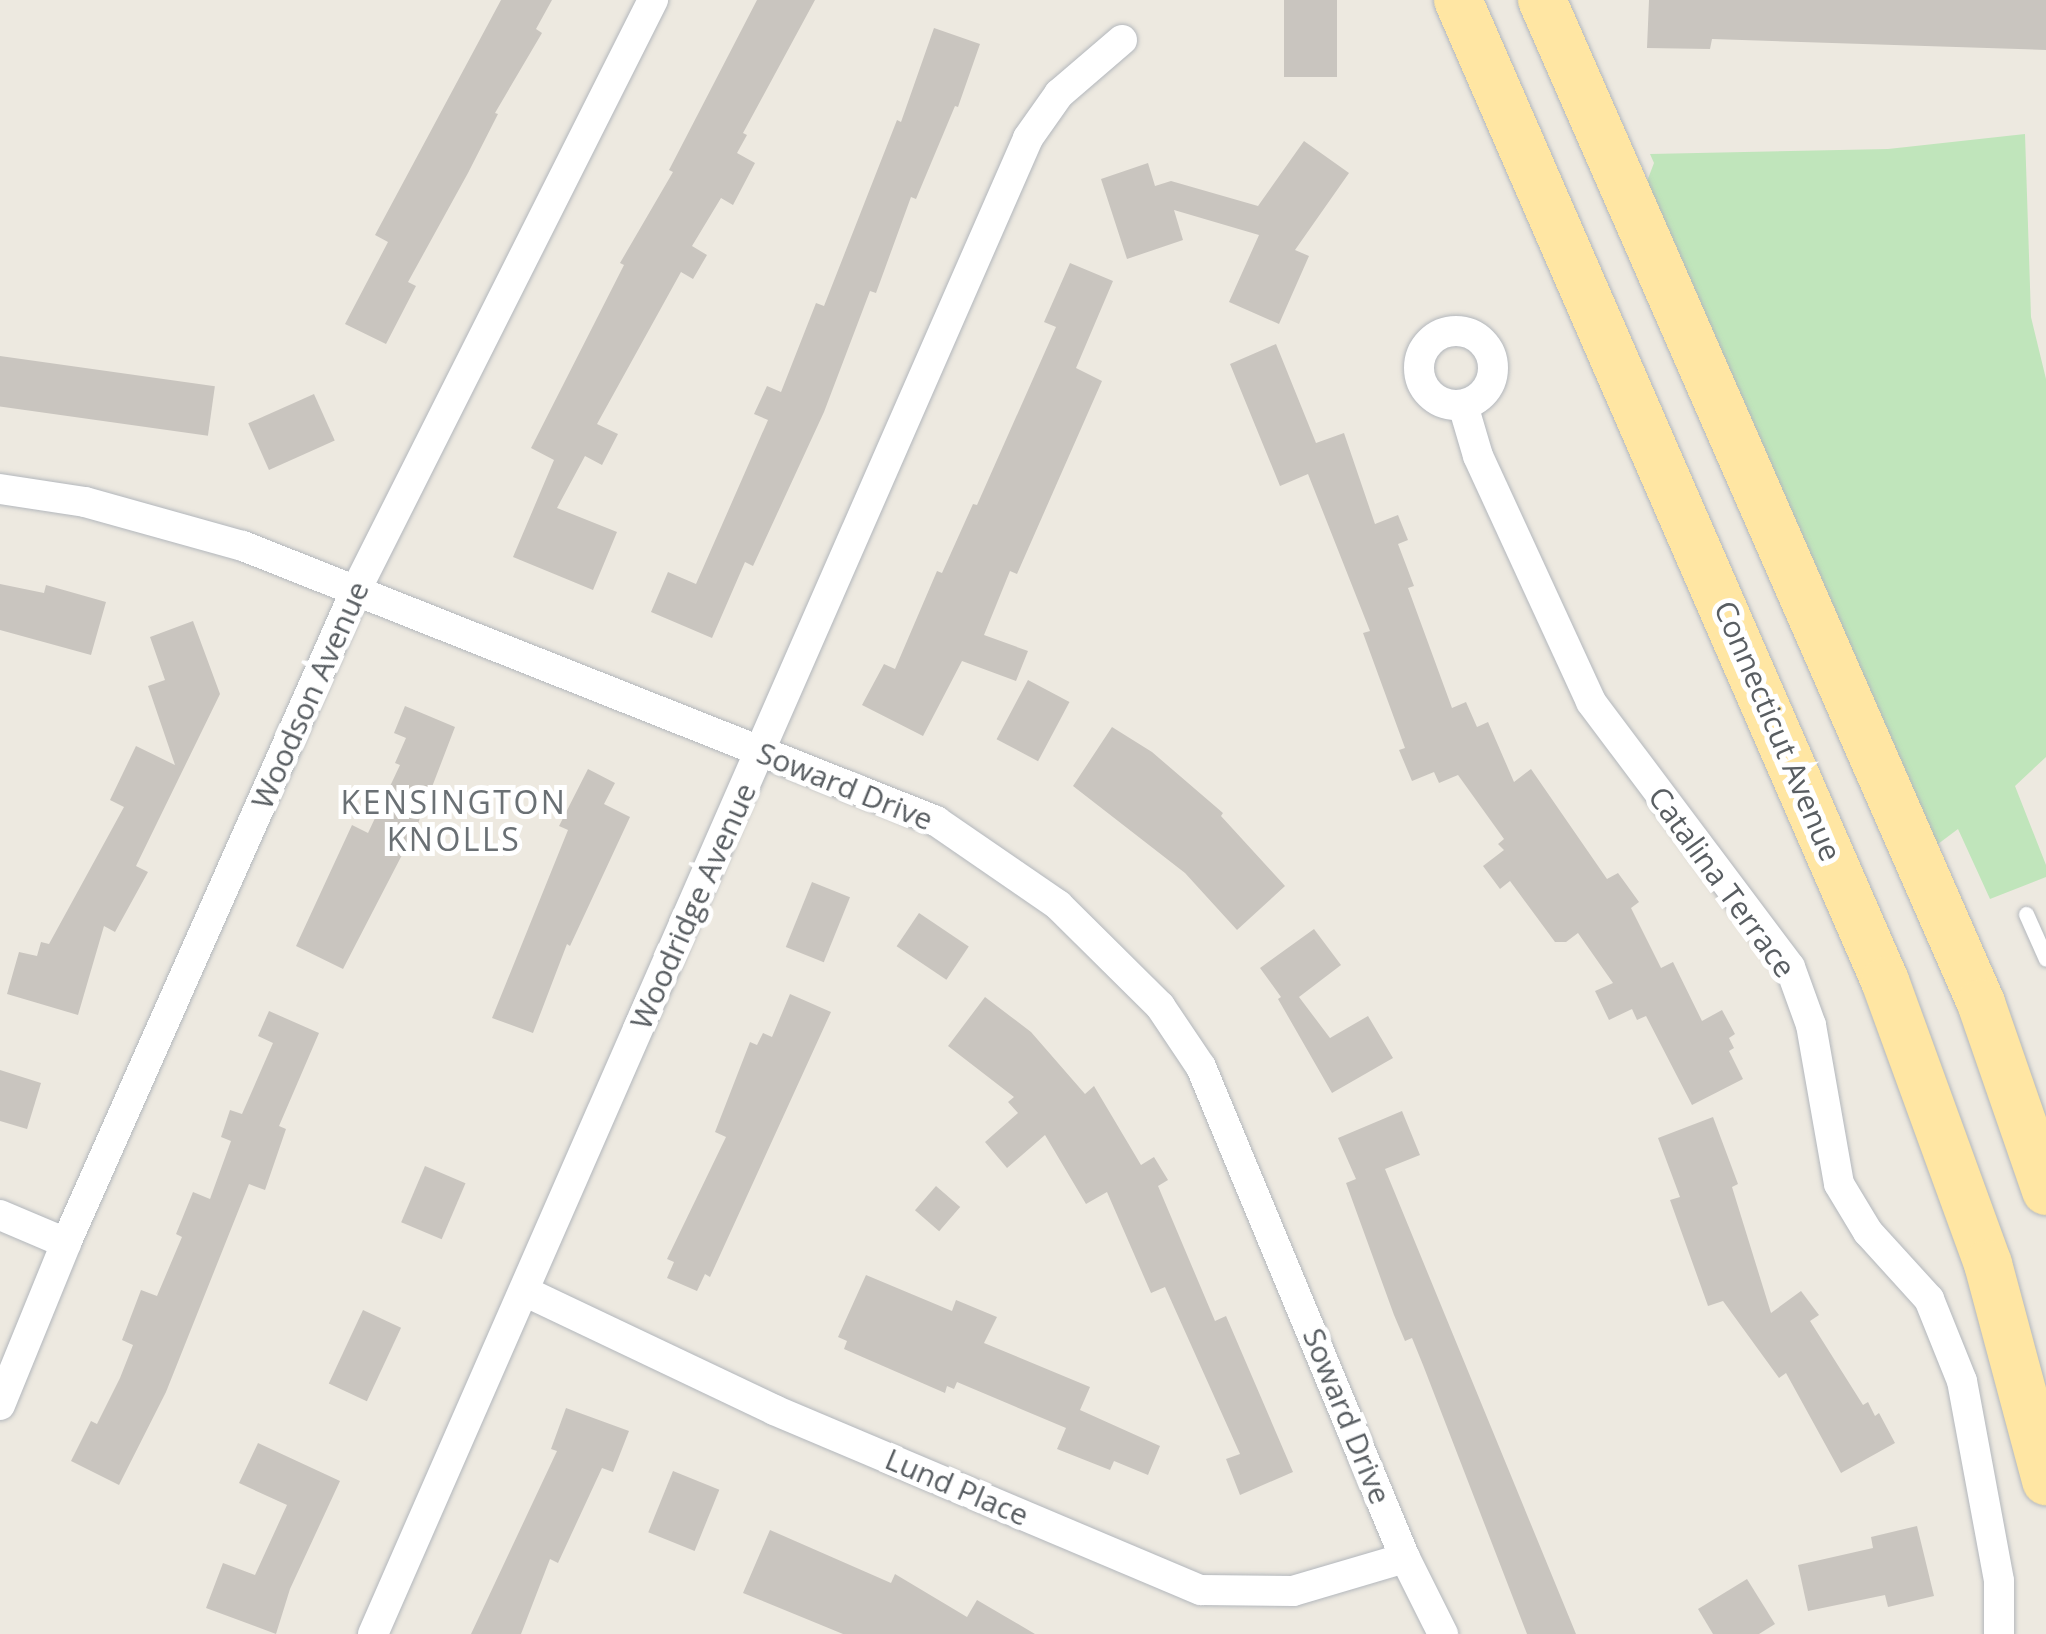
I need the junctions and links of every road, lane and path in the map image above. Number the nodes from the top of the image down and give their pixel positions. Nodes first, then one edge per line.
1 (654, 0) edge
2 (1458, 0) edge
3 (1542, 0) edge
4 (1122, 40) dead end
5 (1463, 405) dead end
6 (0, 489) edge
7 (355, 592) junction
8 (761, 751) junction
9 (2026, 914) dead end
10 (2046, 959) edge
11 (2046, 1191) edge
12 (0, 1215) edge
13 (66, 1243) junction
14 (526, 1292) junction
15 (0, 1405) edge
16 (2046, 1481) edge
17 (1405, 1558) junction
18 (373, 1634) edge
19 (1443, 1634) edge
20 (2000, 1634) edge

1 - 7 street, Woodson Avenue
2 - 16 main road, Connecticut Avenue
3 - 11 main road
4 - 8 street, Woodridge Avenue
5 - 20 street, Catalina Terrace
6 - 7 street, Soward Drive
7 - 8 street, Soward Drive
7 - 13 street, Woodson Avenue
8 - 14 street, Woodridge Avenue
8 - 17 street, Soward Drive
9 - 10 lane
12 - 13 street
13 - 15 street, Woodson Avenue
14 - 17 street, Lund Place
14 - 18 street, Woodridge Avenue
17 - 19 street, Soward Drive

